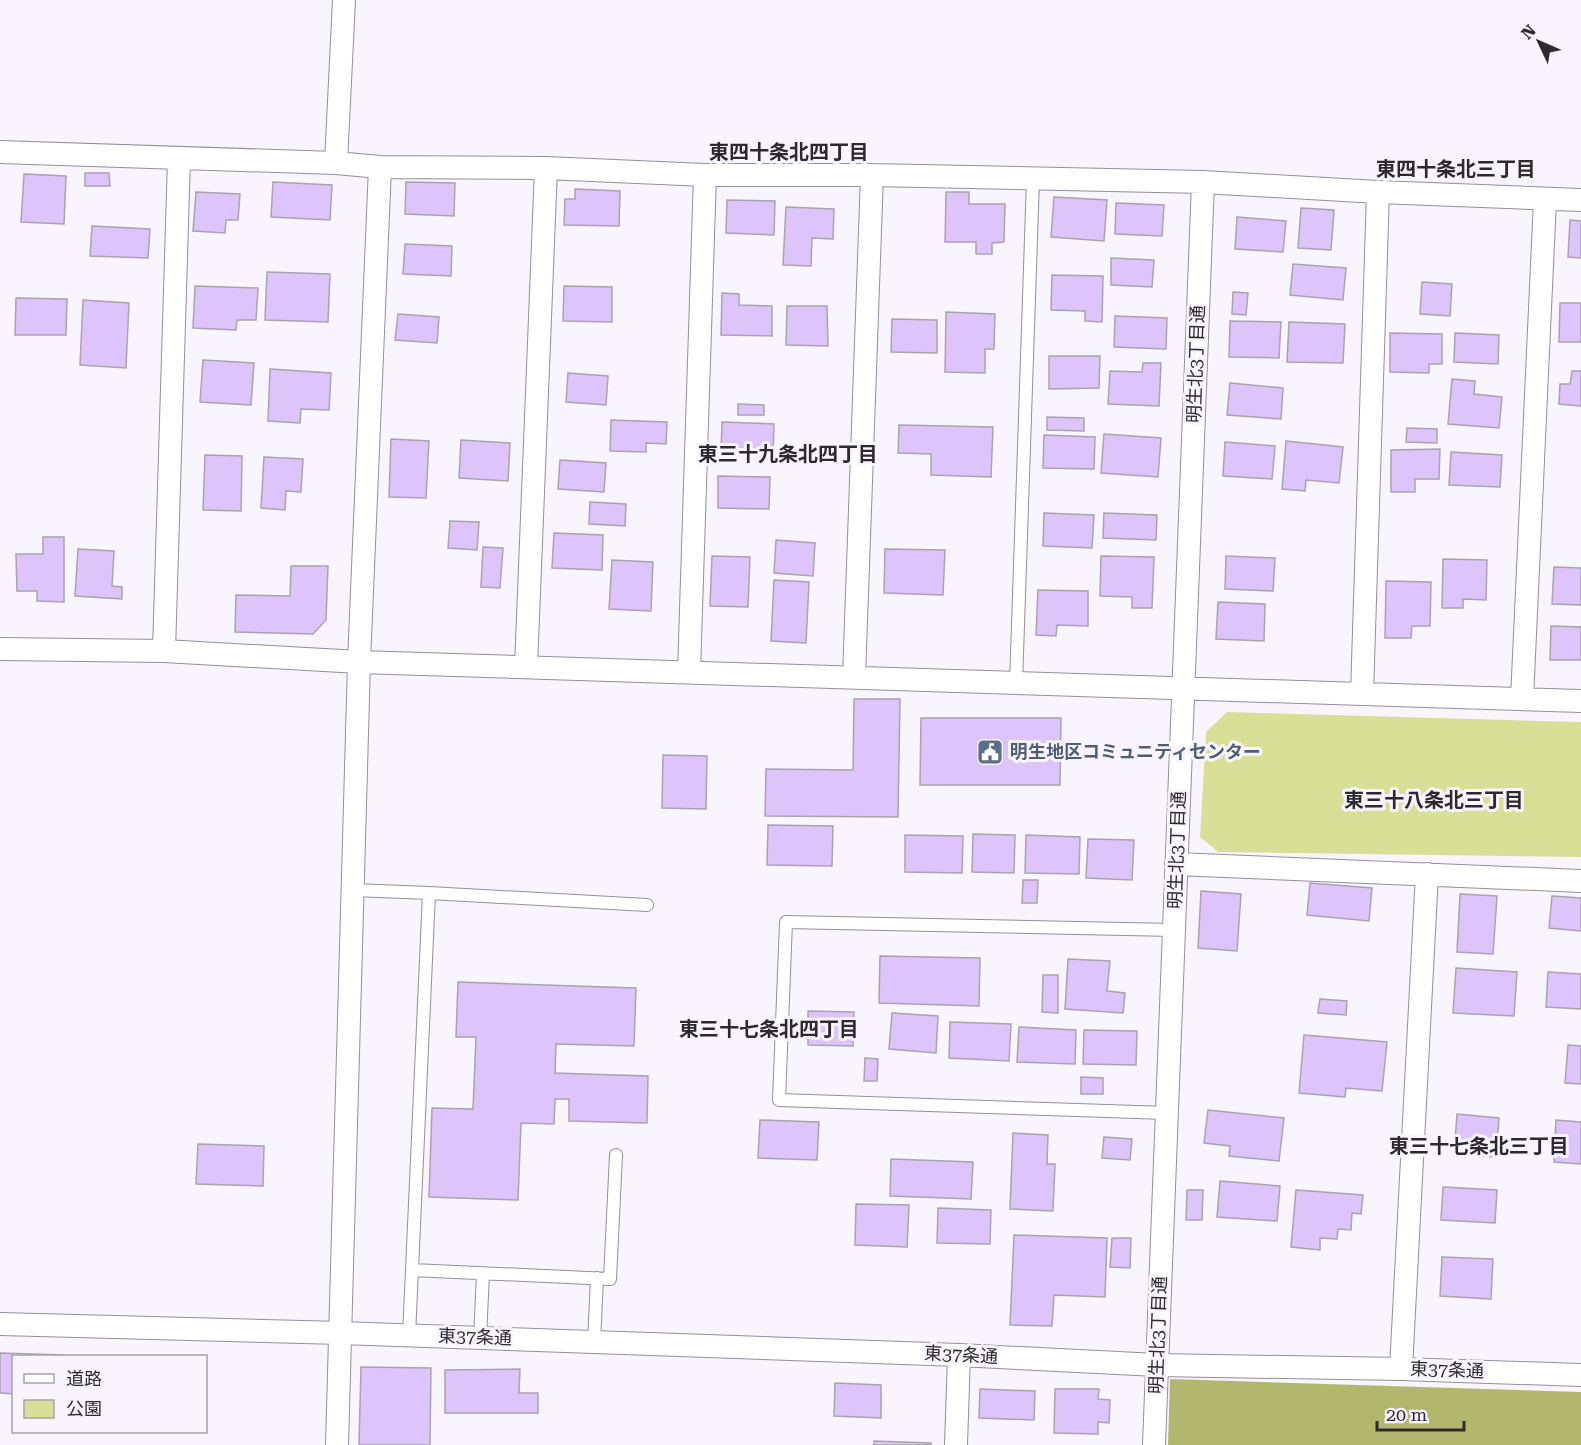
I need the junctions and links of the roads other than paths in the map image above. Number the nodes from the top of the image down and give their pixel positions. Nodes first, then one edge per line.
1 (344, 0) edge
2 (0, 152) edge
3 (179, 159) junction
4 (336, 163) junction
5 (380, 166) junction
6 (546, 168) junction
7 (705, 175) junction
8 (872, 175) junction
9 (1034, 178) junction
10 (1203, 182) junction
11 (1378, 192) junction
12 (1545, 200) junction
13 (1581, 200) edge
14 (0, 649) edge
15 (164, 651) junction
16 (359, 662) junction
17 (526, 667) junction
18 (689, 672) junction
19 (854, 677) junction
20 (1016, 684) junction
21 (1183, 690) junction
22 (1362, 694) junction
23 (1522, 699) junction
24 (1581, 701) edge
25 (1176, 864) junction
26 (1427, 874) junction
27 (1581, 881) edge
28 (353, 890) junction
29 (429, 893) junction
30 (648, 905) dead end
31 (1174, 930) junction
32 (1167, 1113) junction
33 (616, 1155) dead end
34 (412, 1270) junction
35 (483, 1273) junction
36 (597, 1278) junction
37 (0, 1324) edge
38 (341, 1332) junction
39 (409, 1335) junction
40 (480, 1338) junction
41 (594, 1342) junction
42 (959, 1355) junction
43 (1157, 1365) junction
44 (1401, 1369) junction
45 (1581, 1375) edge
46 (337, 1445) edge
47 (956, 1445) edge
48 (1154, 1445) edge

1 - 4 street
2 - 3 street
3 - 4 street
3 - 15 street
4 - 5 street
5 - 6 street
5 - 16 street
6 - 7 street
6 - 17 street
7 - 8 street
7 - 18 street
8 - 9 street
8 - 19 street
9 - 10 street
9 - 20 lane
10 - 11 street
10 - 21 street, 明生北3丁目通
11 - 12 street
11 - 22 street
12 - 13 street
12 - 23 street
14 - 15 street
15 - 16 street
16 - 17 street
16 - 28 street
17 - 18 street
18 - 19 street
19 - 20 street
20 - 21 street
21 - 22 street
21 - 25 street, 明生北3丁目通
22 - 23 street
23 - 24 street
25 - 26 street
25 - 31 street, 明生北3丁目通
26 - 27 street
26 - 44 street
28 - 29 lane
28 - 38 street
29 - 30 lane
29 - 34 lane
31 - 32 street, 明生北3丁目通
31 - 32 lane
32 - 43 street, 明生北3丁目通
33 - 36 lane
34 - 35 lane
34 - 39 lane
35 - 36 lane
35 - 40 lane
36 - 41 lane
37 - 38 street, 東37条通
38 - 39 street, 東37条通
38 - 46 street
39 - 40 street, 東37条通
40 - 41 street, 東37条通
41 - 42 street, 東37条通
42 - 43 street, 東37条通
42 - 47 street
43 - 44 street, 東37条通
43 - 48 street, 明生北3丁目通
44 - 45 street, 東37条通

